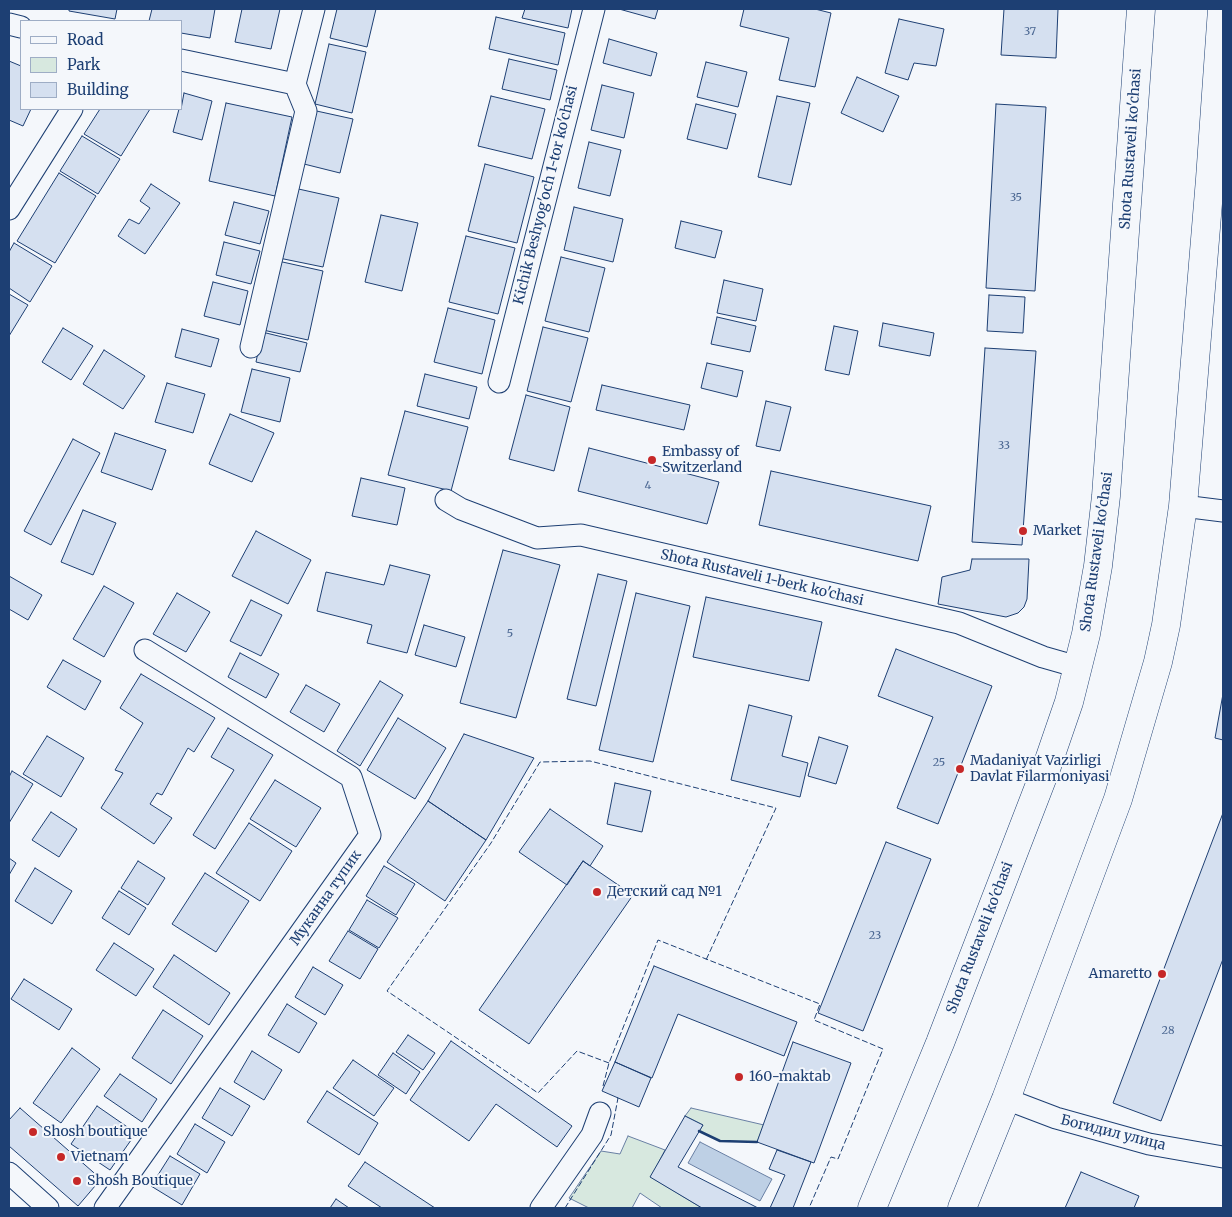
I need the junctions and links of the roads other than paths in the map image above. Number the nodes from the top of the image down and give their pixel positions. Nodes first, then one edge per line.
1 (314, 9) edge
2 (594, 9) edge
3 (1141, 9) edge
4 (1222, 9) edge
5 (182, 60) edge
6 (294, 84) junction
7 (71, 110) edge
8 (9, 209) edge
9 (251, 347) dead end
10 (499, 382) dead end
11 (446, 500) dead end
12 (1183, 506) junction
13 (1223, 511) edge
14 (145, 650) dead end
15 (1078, 668) junction
16 (1006, 1099) junction
17 (600, 1113) dead end
18 (1223, 1157) edge
19 (9, 1172) edge
20 (26, 1201) edge
21 (48, 1208) edge
22 (105, 1208) edge
23 (541, 1208) edge
24 (872, 1208) edge
25 (962, 1208) edge

1 - 6 street
2 - 10 street, Kichik Beshyog'och 1-tor ko'chasi
3 - 15 main road, Shota Rustaveli ko'chasi
4 - 12 main road
5 - 6 street
6 - 9 street
7 - 8 street
11 - 15 street, Shota Rustaveli 1-berk ko'chasi
12 - 13 street
12 - 16 main road
14 - 22 street, Муканна тупик
15 - 24 main road, Shota Rustaveli ko'chasi
16 - 18 street, Богидил улица
16 - 25 main road
17 - 23 street
19 - 20 street
20 - 21 street

